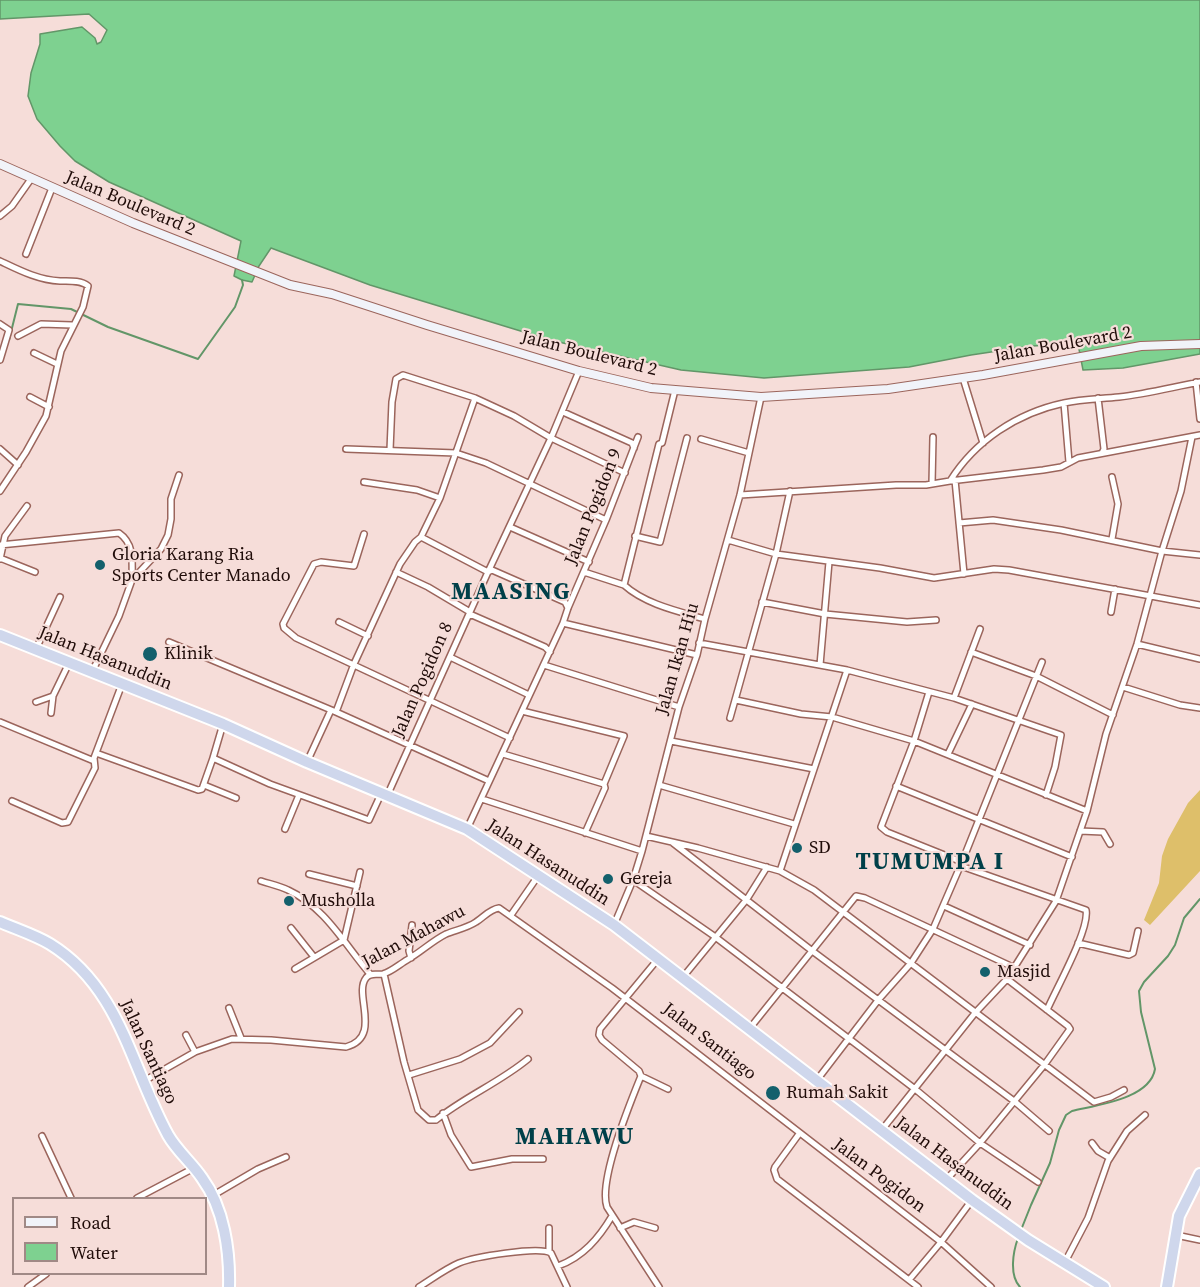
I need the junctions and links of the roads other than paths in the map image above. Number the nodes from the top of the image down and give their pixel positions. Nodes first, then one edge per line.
1 (0, 164) edge
2 (31, 179) junction
3 (52, 188) junction
4 (0, 216) edge
5 (26, 254) dead end
6 (0, 261) edge
7 (0, 324) edge
8 (72, 325) junction
9 (18, 336) dead end
10 (1200, 344) edge
11 (34, 353) dead end
12 (0, 360) edge
13 (57, 364) junction
14 (579, 371) junction
15 (963, 378) junction
16 (1198, 382) edge
17 (675, 390) junction
18 (30, 397) dead end
19 (761, 397) junction
20 (475, 398) junction
21 (1098, 398) junction
22 (1064, 403) junction
23 (49, 406) junction
24 (563, 412) junction
25 (1200, 419) edge
26 (1200, 435) edge
27 (638, 436) dead end
28 (933, 437) dead end
29 (1192, 437) junction
30 (551, 438) junction
31 (687, 438) dead end
32 (701, 439) dead end
33 (983, 444) junction
34 (634, 448) junction
35 (0, 449) edge
36 (346, 449) dead end
37 (390, 450) junction
38 (456, 453) junction
39 (749, 453) junction
40 (1102, 453) junction
41 (1069, 462) junction
42 (18, 465) junction
43 (625, 472) junction
44 (179, 475) dead end
45 (1112, 477) dead end
46 (952, 481) junction
47 (364, 482) dead end
48 (530, 484) junction
49 (932, 484) junction
50 (0, 491) edge
51 (790, 491) junction
52 (740, 495) junction
53 (440, 498) junction
54 (27, 506) dead end
55 (606, 520) junction
56 (959, 523) junction
57 (510, 527) junction
58 (364, 534) dead end
59 (3, 535) edge
60 (635, 536) junction
61 (421, 537) junction
62 (1112, 539) junction
63 (728, 540) junction
64 (0, 544) edge
65 (1162, 550) junction
66 (776, 554) junction
67 (1200, 555) edge
68 (0, 559) edge
69 (589, 562) junction
70 (829, 562) junction
71 (35, 572) dead end
72 (396, 572) junction
73 (488, 572) junction
74 (584, 572) junction
75 (964, 574) junction
76 (132, 580) junction
77 (624, 585) junction
78 (1115, 589) junction
79 (1150, 596) junction
80 (60, 597) dead end
81 (762, 602) junction
82 (1200, 605) edge
83 (568, 608) junction
84 (1111, 612) dead end
85 (469, 614) junction
86 (825, 614) junction
87 (705, 619) junction
88 (936, 620) dead end
89 (339, 622) dead end
90 (563, 623) junction
91 (980, 629) dead end
92 (0, 635) edge
93 (368, 636) junction
94 (169, 642) dead end
95 (699, 643) junction
96 (1137, 644) junction
97 (36, 649) junction
98 (550, 652) junction
99 (748, 652) junction
100 (971, 652) junction
101 (697, 655) junction
102 (450, 657) junction
103 (1200, 659) edge
104 (70, 662) junction
105 (1042, 662) dead end
106 (354, 664) junction
107 (544, 665) junction
108 (820, 665) junction
109 (848, 670) junction
110 (92, 672) junction
111 (1036, 676) junction
112 (122, 684) junction
113 (1123, 687) junction
114 (929, 692) junction
115 (529, 695) junction
116 (54, 696) junction
117 (954, 698) junction
118 (736, 700) junction
119 (36, 702) dead end
120 (430, 702) junction
121 (972, 704) junction
122 (679, 708) junction
123 (1200, 708) edge
124 (333, 711) junction
125 (522, 711) junction
126 (51, 713) dead end
127 (1113, 715) junction
128 (832, 717) junction
129 (730, 718) dead end
130 (1018, 719) junction
131 (0, 722) edge
132 (224, 724) junction
133 (510, 738) junction
134 (671, 741) junction
135 (914, 741) junction
136 (410, 744) junction
137 (96, 753) junction
138 (503, 754) junction
139 (948, 754) junction
140 (213, 758) junction
141 (94, 761) junction
142 (307, 762) junction
143 (814, 769) junction
144 (998, 774) junction
145 (489, 781) junction
146 (204, 784) junction
147 (604, 784) junction
148 (660, 785) junction
149 (896, 786) junction
150 (299, 795) junction
151 (384, 795) junction
152 (1046, 795) junction
153 (236, 798) dead end
154 (482, 799) junction
155 (12, 801) dead end
156 (1087, 812) junction
157 (979, 818) junction
158 (794, 824) junction
159 (285, 829) dead end
160 (467, 829) junction
161 (1080, 831) junction
162 (585, 833) junction
163 (646, 836) junction
164 (673, 843) junction
165 (1110, 844) dead end
166 (642, 851) junction
167 (1072, 857) junction
168 (961, 864) junction
169 (767, 867) junction
170 (780, 871) junction
171 (360, 872) dead end
172 (309, 874) dead end
173 (538, 876) junction
174 (633, 880) junction
175 (261, 881) dead end
176 (357, 886) junction
177 (747, 899) junction
178 (1056, 901) junction
179 (944, 906) junction
180 (842, 912) junction
181 (511, 915) junction
182 (0, 922) edge
183 (412, 925) dead end
184 (614, 925) junction
185 (291, 928) dead end
186 (933, 929) junction
187 (1138, 931) dead end
188 (714, 936) junction
189 (344, 940) junction
190 (1078, 943) junction
191 (1030, 945) junction
192 (811, 950) junction
193 (314, 957) junction
194 (411, 958) junction
195 (658, 959) junction
196 (910, 963) junction
197 (1015, 968) junction
198 (296, 969) dead end
199 (370, 974) junction
200 (384, 974) junction
201 (683, 977) junction
202 (1007, 980) junction
203 (782, 987) junction
204 (625, 999) junction
205 (879, 999) junction
206 (229, 1008) dead end
207 (1047, 1010) junction
208 (519, 1012) dead end
209 (975, 1013) junction
210 (750, 1028) junction
211 (186, 1035) dead end
212 (241, 1038) junction
213 (849, 1038) junction
214 (946, 1050) junction
215 (195, 1052) junction
216 (528, 1059) dead end
217 (1045, 1064) junction
218 (409, 1075) junction
219 (641, 1076) junction
220 (817, 1080) junction
221 (144, 1081) junction
222 (668, 1089) dead end
223 (915, 1089) junction
224 (1124, 1090) dead end
225 (1014, 1101) junction
226 (444, 1113) junction
227 (1145, 1115) dead end
228 (881, 1131) junction
229 (1049, 1131) dead end
230 (799, 1134) junction
231 (42, 1136) dead end
232 (980, 1143) junction
233 (1092, 1143) dead end
234 (286, 1157) dead end
235 (1110, 1158) junction
236 (543, 1160) dead end
237 (194, 1168) junction
238 (1200, 1174) edge
239 (946, 1180) junction
240 (1038, 1182) dead end
241 (213, 1196) junction
242 (71, 1197) edge
243 (139, 1197) edge
244 (972, 1200) junction
245 (612, 1216) junction
246 (549, 1228) dead end
247 (620, 1228) junction
248 (655, 1228) dead end
249 (1176, 1235) junction
250 (1200, 1240) edge
251 (941, 1242) junction
252 (549, 1252) junction
253 (1065, 1262) junction
254 (558, 1266) junction
255 (45, 1275) edge
256 (909, 1280) junction
257 (28, 1287) edge
258 (229, 1287) edge
259 (419, 1287) edge
260 (567, 1287) edge
261 (659, 1287) edge
262 (918, 1287) edge
263 (991, 1287) edge
264 (1104, 1287) edge
265 (1167, 1287) edge

1 - 2 main road, Jalan Boulevard 2
2 - 3 main road, Jalan Boulevard 2
2 - 4 street
3 - 5 street
3 - 14 main road, Jalan Boulevard 2
6 - 8 street
7 - 12 street
8 - 9 street
8 - 13 street
10 - 15 main road, Jalan Boulevard 2
11 - 13 street
13 - 23 street
14 - 17 main road, Jalan Boulevard 2
14 - 24 street, Jalan Pogidon 8
15 - 19 main road, Jalan Boulevard 2
15 - 33 street
16 - 21 street
16 - 25 street
17 - 19 main road, Jalan Boulevard 2
17 - 60 street
18 - 23 street
19 - 39 street, Jalan Ikan Hiu
20 - 30 street
20 - 37 street
20 - 38 street
21 - 22 street
21 - 40 street
22 - 33 street
22 - 41 street
23 - 42 street
24 - 30 street, Jalan Pogidon 8
24 - 34 street
26 - 29 street
27 - 34 street, Jalan Pogidon 9
28 - 49 street
29 - 40 street
29 - 65 street
30 - 43 street
30 - 48 street, Jalan Pogidon 8
31 - 60 street
32 - 39 street
33 - 46 street
34 - 43 street, Jalan Pogidon 9
35 - 42 street
36 - 37 street
37 - 38 street
38 - 48 street
38 - 53 street
39 - 52 street, Jalan Ikan Hiu
40 - 41 street
41 - 46 street
42 - 50 street
43 - 55 street, Jalan Pogidon 9
44 - 76 street
45 - 62 street
46 - 49 street
46 - 56 street
47 - 53 street
48 - 55 street
48 - 57 street, Jalan Pogidon 8
49 - 51 street
51 - 52 street
51 - 66 street
52 - 63 street, Jalan Ikan Hiu
53 - 61 street
54 - 59 street
55 - 69 street, Jalan Pogidon 9
56 - 62 street
56 - 75 street
57 - 69 street
57 - 73 street, Jalan Pogidon 8
58 - 106 street
59 - 68 street
60 - 77 street
61 - 72 street
61 - 73 street
62 - 65 street
63 - 66 street
63 - 87 street, Jalan Ikan Hiu
64 - 76 street
65 - 67 street
65 - 79 street
66 - 70 street
66 - 81 street
68 - 71 street
69 - 74 street, Jalan Pogidon 9
70 - 75 street
70 - 86 street
72 - 85 street
72 - 93 street
73 - 83 street
73 - 85 street, Jalan Pogidon 8
74 - 77 street
74 - 83 street, Jalan Pogidon 9
75 - 78 street
76 - 110 street
77 - 87 street
78 - 79 street
78 - 84 street
79 - 82 street
79 - 96 street
80 - 97 street
81 - 86 street
81 - 99 street
83 - 90 street, Jalan Pogidon 9
85 - 98 street
85 - 102 street, Jalan Pogidon 8
86 - 88 street
86 - 108 street
87 - 95 street, Jalan Ikan Hiu
89 - 93 street
90 - 98 street, Jalan Pogidon 9
90 - 101 street
91 - 100 street
92 - 97 highway, Jalan Hasanuddin
93 - 106 street
94 - 124 street
95 - 99 street
95 - 101 street, Jalan Ikan Hiu
96 - 103 street
96 - 113 street
97 - 104 highway, Jalan Hasanuddin
98 - 107 street, Jalan Pogidon 9
99 - 108 street
99 - 118 street
100 - 111 street
100 - 117 street
101 - 122 street, Jalan Ikan Hiu
102 - 115 street
102 - 120 street, Jalan Pogidon 8
104 - 110 highway, Jalan Hasanuddin
104 - 116 street
105 - 111 street
106 - 120 street
106 - 124 street
107 - 115 street, Jalan Pogidon 9
107 - 122 street
108 - 109 street
109 - 114 street
109 - 128 street
110 - 112 highway, Jalan Hasanuddin
111 - 127 street
111 - 130 street
112 - 132 highway, Jalan Hasanuddin
112 - 137 street
113 - 123 street
113 - 127 street
114 - 117 street
114 - 135 street
115 - 125 street, Jalan Pogidon 9
116 - 119 street
116 - 126 street
117 - 121 street
118 - 128 street
118 - 129 street
120 - 133 street
120 - 136 street, Jalan Pogidon 8
121 - 130 street
121 - 139 street
122 - 134 street, Jalan Ikan Hiu
124 - 136 street
124 - 142 street
125 - 133 street, Jalan Pogidon 9
125 - 147 street
127 - 156 street
128 - 135 street
128 - 143 street
130 - 144 street
130 - 152 street
131 - 141 street
132 - 140 street
132 - 142 highway, Jalan Hasanuddin
133 - 138 street, Jalan Pogidon 9
134 - 143 street
134 - 148 street, Jalan Ikan Hiu
135 - 139 street
135 - 149 street
136 - 145 street
136 - 151 street, Jalan Pogidon 8
137 - 141 street
137 - 146 street
138 - 145 street, Jalan Pogidon 9
138 - 147 street
139 - 144 street
140 - 146 street
140 - 150 street
141 - 155 street
142 - 151 highway, Jalan Hasanuddin
143 - 158 street
144 - 152 street
144 - 157 street
145 - 154 street, Jalan Pogidon 9
146 - 153 street
147 - 162 street
148 - 158 street
148 - 163 street, Jalan Ikan Hiu
149 - 157 street
149 - 168 street
150 - 151 street, Jalan Pogidon 8
150 - 159 street
151 - 160 highway, Jalan Hasanuddin
152 - 156 street
154 - 160 street, Jalan Pogidon 9
154 - 162 street
156 - 161 street
157 - 167 street
157 - 168 street
158 - 170 street
160 - 173 highway, Jalan Hasanuddin
161 - 165 street
161 - 167 street
162 - 166 street
163 - 164 street
163 - 166 street, Jalan Ikan Hiu
164 - 169 street
164 - 177 street
166 - 174 street, Jalan Ikan Hiu
167 - 178 street
168 - 178 street
168 - 179 street
169 - 170 street
169 - 177 street
170 - 180 street
171 - 176 street
172 - 176 street
173 - 181 street
173 - 184 highway, Jalan Hasanuddin
174 - 184 street, Jalan Ikan Hiu
174 - 188 street
175 - 189 street
176 - 189 street
177 - 188 street
177 - 192 street
178 - 190 street
178 - 191 street
179 - 186 street
179 - 191 street
180 - 186 street
180 - 192 street
180 - 196 street
181 - 194 street, Jalan Mahawu
181 - 204 street
182 - 221 highway, Jalan Santiago
183 - 194 street
184 - 195 highway, Jalan Hasanuddin
185 - 193 street
186 - 196 street
186 - 197 street
187 - 190 street
188 - 201 street
188 - 203 street
189 - 193 street
189 - 199 street
190 - 207 street
191 - 197 street
192 - 203 street
192 - 205 street
193 - 198 street
194 - 200 street, Jalan Mahawu
195 - 201 highway, Jalan Hasanuddin
195 - 204 street
196 - 205 street
196 - 209 street
197 - 202 street
199 - 200 street, Jalan Mahawu
199 - 212 street, Jalan Mahawu
200 - 218 street
201 - 210 highway, Jalan Hasanuddin
202 - 207 street
202 - 209 street
203 - 210 street
203 - 213 street
204 - 219 street
204 - 230 street, Jalan Santiago
205 - 213 street
205 - 214 street
206 - 212 street
207 - 217 street
208 - 218 street
209 - 214 street
209 - 217 street
210 - 220 highway, Jalan Hasanuddin
211 - 215 street
212 - 215 street, Jalan Mahawu
213 - 220 street
213 - 223 street
214 - 223 street
214 - 225 street
215 - 221 street, Jalan Mahawu
216 - 226 street
217 - 224 street
217 - 225 street
218 - 226 street
219 - 222 street
219 - 245 street
220 - 228 highway, Jalan Hasanuddin
221 - 237 highway, Jalan Santiago
223 - 228 street
223 - 232 street
225 - 229 street
225 - 232 street
226 - 236 street
227 - 235 street
228 - 239 highway, Jalan Hasanuddin
230 - 251 street, Jalan Pogidon
230 - 256 street
231 - 242 street
232 - 239 street
232 - 240 street
233 - 235 street
234 - 241 street
235 - 253 street
237 - 241 highway, Jalan Santiago
237 - 243 street
238 - 249 highway
239 - 244 highway, Jalan Hasanuddin
241 - 258 highway, Jalan Santiago
244 - 251 street
244 - 253 highway, Jalan Hasanuddin
245 - 247 street
245 - 254 street
246 - 252 street
247 - 248 street
247 - 261 street
249 - 250 street
249 - 265 highway
251 - 256 street
251 - 263 street, Jalan Pogidon
252 - 254 street
252 - 259 street
253 - 264 highway, Jalan Hasanuddin
254 - 260 street
255 - 257 street
256 - 262 street

